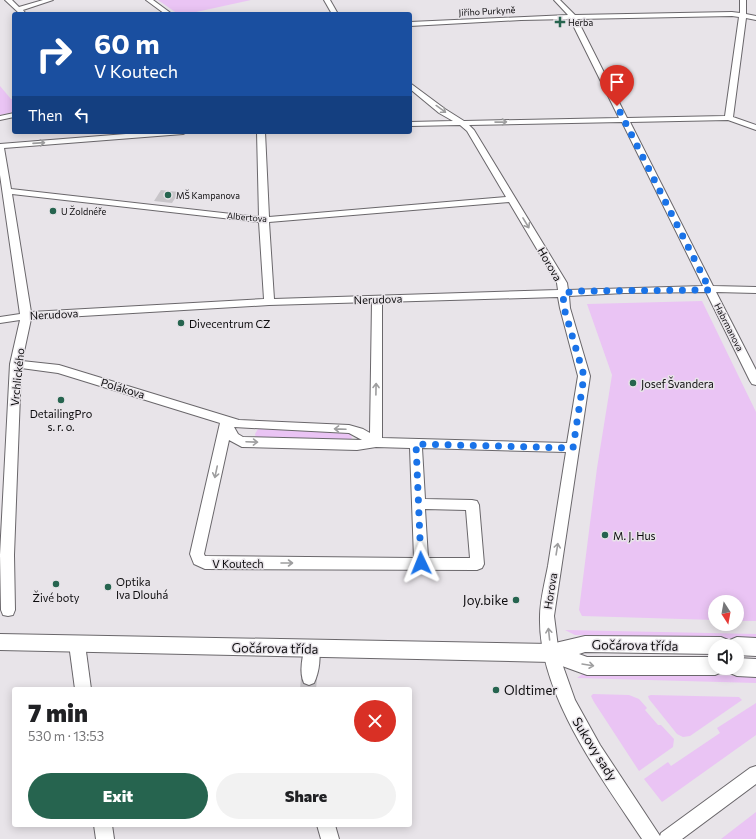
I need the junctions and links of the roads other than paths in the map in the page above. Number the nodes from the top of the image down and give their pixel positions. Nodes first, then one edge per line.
1 (8, 0) edge
2 (50, 0) edge
3 (149, 0) edge
4 (327, 0) edge
5 (557, 0) edge
6 (743, 0) edge
7 (570, 4) dead end
8 (563, 7) junction
9 (18, 9) junction
10 (22, 12) edge
11 (166, 12) edge
12 (334, 12) edge
13 (743, 15) junction
14 (572, 16) junction
15 (756, 18) edge
16 (412, 24) edge
17 (412, 87) edge
18 (12, 115) edge
19 (0, 118) edge
20 (729, 118) junction
21 (624, 120) junction
22 (462, 123) junction
23 (412, 124) edge
24 (756, 128) edge
25 (159, 134) edge
26 (261, 134) edge
27 (0, 147) edge
28 (8, 191) junction
29 (511, 199) junction
30 (264, 220) junction
31 (710, 290) junction
32 (756, 290) edge
33 (563, 293) junction
34 (377, 299) junction
35 (269, 302) junction
36 (26, 316) junction
37 (0, 320) edge
38 (16, 364) junction
39 (756, 381) edge
40 (227, 420) junction
41 (376, 442) junction
42 (416, 444) junction
43 (573, 448) junction
44 (418, 504) junction
45 (421, 563) junction
46 (8, 610) dead end
47 (0, 642) edge
48 (77, 644) junction
49 (708, 646) edge
50 (744, 646) edge
51 (756, 647) edge
52 (312, 649) junction
53 (551, 653) junction
54 (708, 666) edge
55 (744, 667) edge
56 (756, 668) edge
57 (309, 678) tunnel mouth
58 (83, 687) edge
59 (756, 774) edge
60 (103, 827) edge
61 (327, 827) edge
62 (105, 839) edge
63 (330, 839) edge
64 (652, 839) edge
65 (667, 839) edge

1 - 9 street
2 - 9 street
3 - 11 street
4 - 12 street
5 - 8 street, Habrmanova
6 - 13 street
7 - 8 street
8 - 14 street, Habrmanova
9 - 10 street
13 - 14 street, Jiřího Purkyně
13 - 15 street, Jiřího Purkyně
13 - 20 street
14 - 16 street, Jiřího Purkyně
14 - 21 street, Habrmanova
17 -> 22 street, Horova
18 - 19 street
20 - 21 street
20 - 24 street
22 -> 21 street
21 - 31 street, Habrmanova
22 - 23 street
22 - 29 street, Horova
27 -> 25 street
26 - 30 street
27 - 28 street, Vrchlického
28 - 30 street, Albertova
28 - 36 street, Vrchlického
29 - 30 street, Albertova
29 -> 33 street, Horova
30 - 35 street
31 - 32 street, Nerudova
31 - 33 street, Nerudova
31 - 39 street, Habrmanova
33 - 34 street, Nerudova
33 - 43 street, Horova
34 - 35 street, Nerudova
41 -> 34 street
35 - 36 street, Nerudova
36 - 37 street, Nerudova
36 - 38 street, Vrchlického
38 - 40 street, Polákova
38 - 46 street, Vrchlického
41 -> 40 street
40 -> 41 street
40 -> 45 street, V Koutech
41 - 42 street
42 - 43 street
42 - 44 street
53 -> 43 street, Horova
44 - 45 street
44 - 45 street, V Koutech
47 - 48 street, Gočárova třída
48 - 52 street, Gočárova třída
48 - 58 street
49 - 53 street, Gočárova třída
50 - 51 street
52 - 53 street, Gočárova třída
52 - 57 street
53 -> 54 street, Gočárova třída
53 - 64 street, Sukovy sady
55 - 56 street
59 - 65 street
60 - 62 street
61 - 63 street

